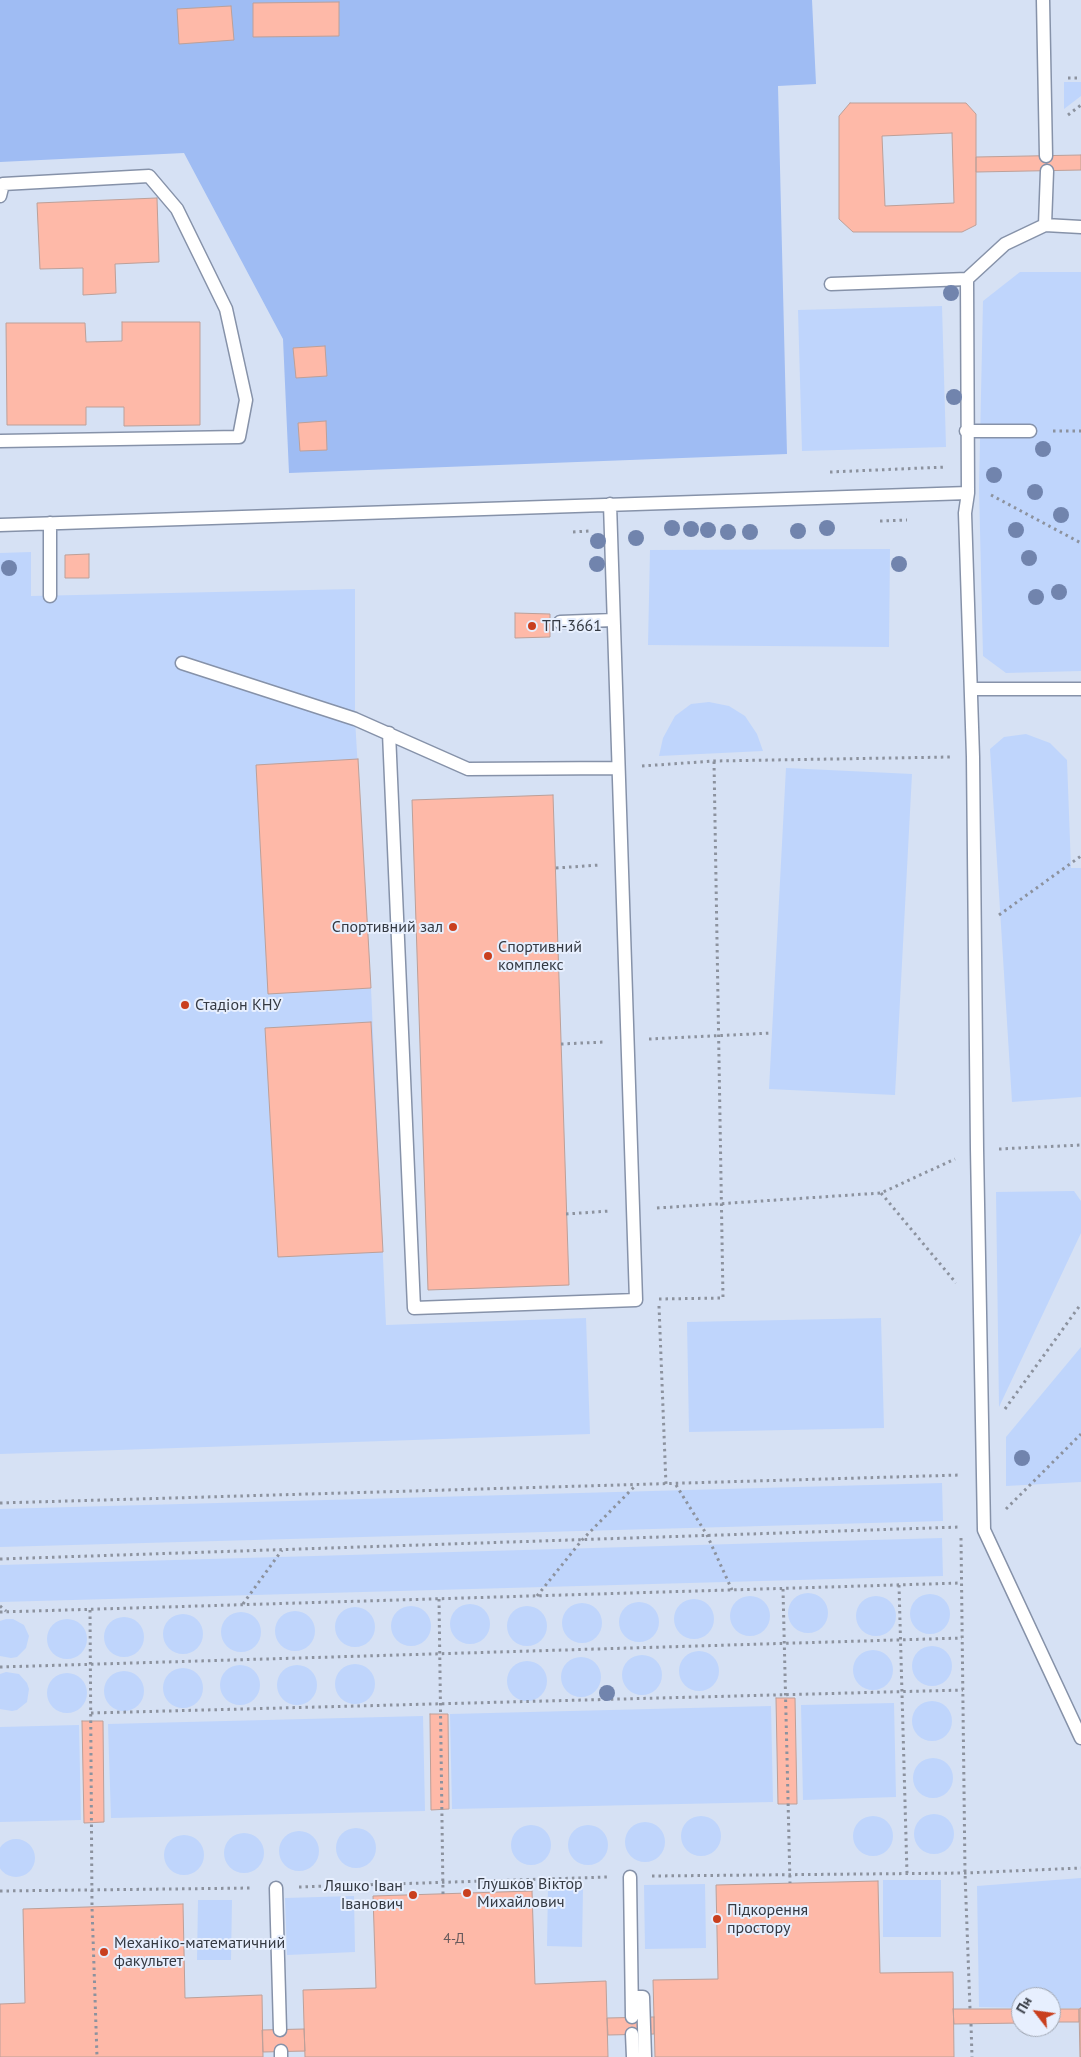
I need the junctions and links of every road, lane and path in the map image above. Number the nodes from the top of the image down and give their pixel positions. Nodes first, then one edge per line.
1 (1043, 0) edge
2 (1046, 156) dead end
3 (1047, 171) dead end
4 (0, 196) edge
5 (1045, 225) junction
6 (1081, 227) edge
7 (967, 279) junction
8 (831, 284) dead end
9 (966, 431) junction
10 (1030, 431) joint
11 (1081, 431) edge
12 (0, 441) edge
13 (968, 493) junction
14 (988, 493) dead end
15 (610, 504) junction
16 (50, 523) junction
17 (0, 525) edge
18 (1081, 543) edge
19 (50, 596) dead end
20 (613, 620) junction
21 (560, 622) dead end
22 (182, 662) dead end
23 (972, 689) junction
24 (1081, 689) edge
25 (389, 733) junction
26 (973, 757) junction
27 (714, 762) junction
28 (618, 768) junction
29 (1081, 856) edge
30 (621, 864) junction
31 (556, 868) dead end
32 (976, 932) junction
33 (772, 1033) dead end
34 (719, 1036) junction
35 (628, 1040) junction
36 (561, 1044) dead end
37 (1081, 1145) edge
38 (977, 1150) junction
39 (881, 1193) junction
40 (721, 1203) junction
41 (633, 1209) junction
42 (566, 1214) dead end
43 (956, 1284) dead end
44 (636, 1300) junction
45 (659, 1300) junction
46 (1081, 1304) edge
47 (1081, 1434) edge
48 (983, 1438) junction
49 (984, 1474) junction
50 (960, 1475) junction
51 (960, 1484) dead end
52 (666, 1485) junction
53 (676, 1485) junction
54 (634, 1486) junction
55 (0, 1503) edge
56 (960, 1519) dead end
57 (960, 1528) junction
58 (984, 1530) junction
59 (707, 1536) junction
60 (582, 1540) junction
61 (282, 1550) junction
62 (0, 1559) edge
63 (961, 1583) junction
64 (899, 1585) junction
65 (784, 1589) junction
66 (732, 1590) junction
67 (536, 1596) junction
68 (439, 1599) junction
69 (243, 1605) junction
70 (0, 1606) edge
71 (90, 1610) junction
72 (0, 1612) edge
73 (6, 1612) junction
74 (962, 1638) junction
75 (900, 1640) junction
76 (785, 1644) junction
77 (440, 1654) junction
78 (90, 1665) junction
79 (0, 1667) edge
80 (963, 1690) junction
81 (902, 1692) junction
82 (786, 1695) junction
83 (441, 1704) junction
84 (90, 1714) junction
85 (1081, 1738) edge
86 (1081, 1868) edge
87 (789, 1874) junction
88 (907, 1874) junction
89 (965, 1874) junction
90 (630, 1877) junction
91 (443, 1882) junction
92 (790, 1883) dead end
93 (276, 1888) junction
94 (92, 1890) junction
95 (0, 1891) edge
96 (443, 1894) dead end
97 (632, 1997) junction
98 (970, 2009) dead end
99 (632, 2017) dead end
100 (971, 2024) dead end
101 (280, 2030) dead end
102 (632, 2034) dead end
103 (97, 2057) edge
104 (633, 2057) edge
105 (645, 2057) edge
106 (972, 2057) edge

1 - 2 lane
3 - 5 lane
4 - 12 lane
5 - 6 lane
5 - 7 lane
7 - 8 lane
7 - 9 lane
9 - 10 lane
9 - 13 lane
10 - 11 path
13 - 15 lane
13 - 23 lane
14 - 18 path
15 - 16 lane
15 - 20 lane
16 - 17 lane
16 - 19 lane
20 - 21 lane
20 - 28 lane
22 - 25 lane
23 - 24 lane
23 - 26 lane
25 - 28 lane
25 - 44 lane
26 - 27 path
26 - 32 lane
27 - 28 path
27 - 34 path
28 - 30 lane
29 - 32 path
30 - 31 path
30 - 35 lane
32 - 38 lane
33 - 34 path
34 - 35 path
34 - 40 path
35 - 36 path
35 - 41 lane
37 - 38 path
38 - 39 path
38 - 48 lane
39 - 40 path
39 - 43 path
40 - 41 path
40 - 45 path
41 - 42 path
41 - 44 lane
44 - 45 path
45 - 52 path
46 - 48 path
47 - 58 path
48 - 49 lane
49 - 50 path
49 - 58 lane
50 - 51 path
50 - 53 path
52 - 53 path
52 - 54 path
53 - 59 path
54 - 55 path
54 - 60 path
56 - 57 path
57 - 59 path
57 - 63 path
58 - 85 lane
59 - 60 path
59 - 66 path
60 - 61 path
60 - 67 path
61 - 62 path
61 - 69 path
63 - 64 path
63 - 74 path
64 - 65 path
64 - 75 path
65 - 66 path
65 - 76 path
66 - 67 path
67 - 68 path
68 - 69 path
68 - 77 path
69 - 71 path
70 - 73 path
71 - 73 path
71 - 78 path
72 - 73 path
74 - 75 path
74 - 80 path
75 - 76 path
75 - 81 path
76 - 77 path
76 - 82 path
77 - 78 path
77 - 83 path
78 - 79 path
78 - 84 path
80 - 81 path
80 - 89 path
81 - 82 path
81 - 88 path
82 - 83 path
82 - 87 path
83 - 84 path
83 - 91 path
84 - 94 path
86 - 89 path
87 - 88 path
87 - 90 path
87 - 92 path
88 - 89 path
89 - 98 path
90 - 91 path
90 - 97 lane
91 - 93 path
91 - 96 path
93 - 94 path
93 - 101 lane
94 - 95 path
94 - 103 path
97 - 99 lane
97 - 105 lane
100 - 106 path
102 - 104 lane

